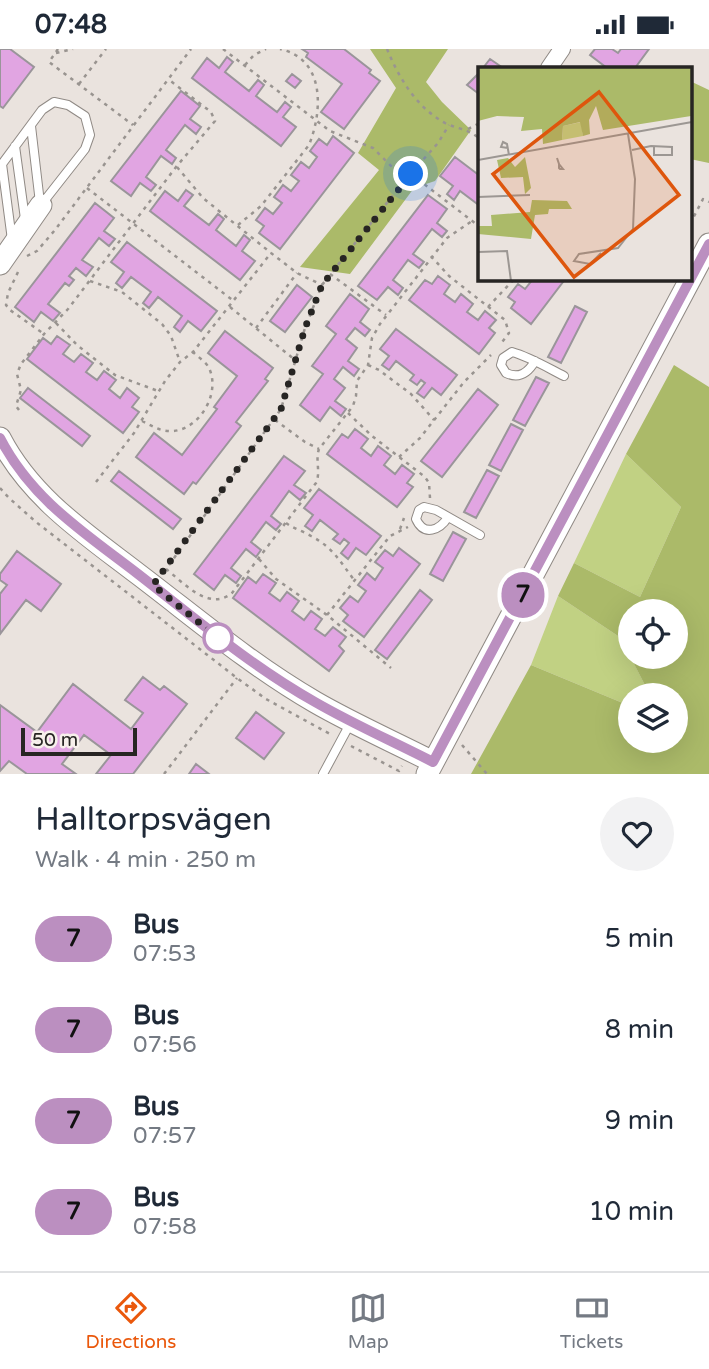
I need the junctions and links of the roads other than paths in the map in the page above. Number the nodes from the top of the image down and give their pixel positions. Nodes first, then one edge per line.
1 (562, 49) edge
2 (550, 67) edge
3 (31, 126) junction
4 (15, 146) junction
5 (41, 205) junction
6 (26, 225) junction
7 (709, 244) edge
8 (11, 253) edge
9 (692, 276) edge
10 (690, 280) edge
11 (535, 361) dead end
12 (564, 376) dead end
13 (0, 438) edge
14 (448, 517) junction
15 (480, 535) dead end
16 (351, 722) junction
17 (430, 768) edge
18 (323, 774) edge

1 - 2 street
3 - 4 lane
3 - 5 lane
3 - 5 lane
4 - 6 lane
4 - 8 lane
5 - 6 street
6 - 8 street
7 - 9 street
10 - 17 street
11 - 12 lane
13 - 16 street
14 - 14 lane
14 - 15 lane
16 - 17 street
16 - 18 lane

